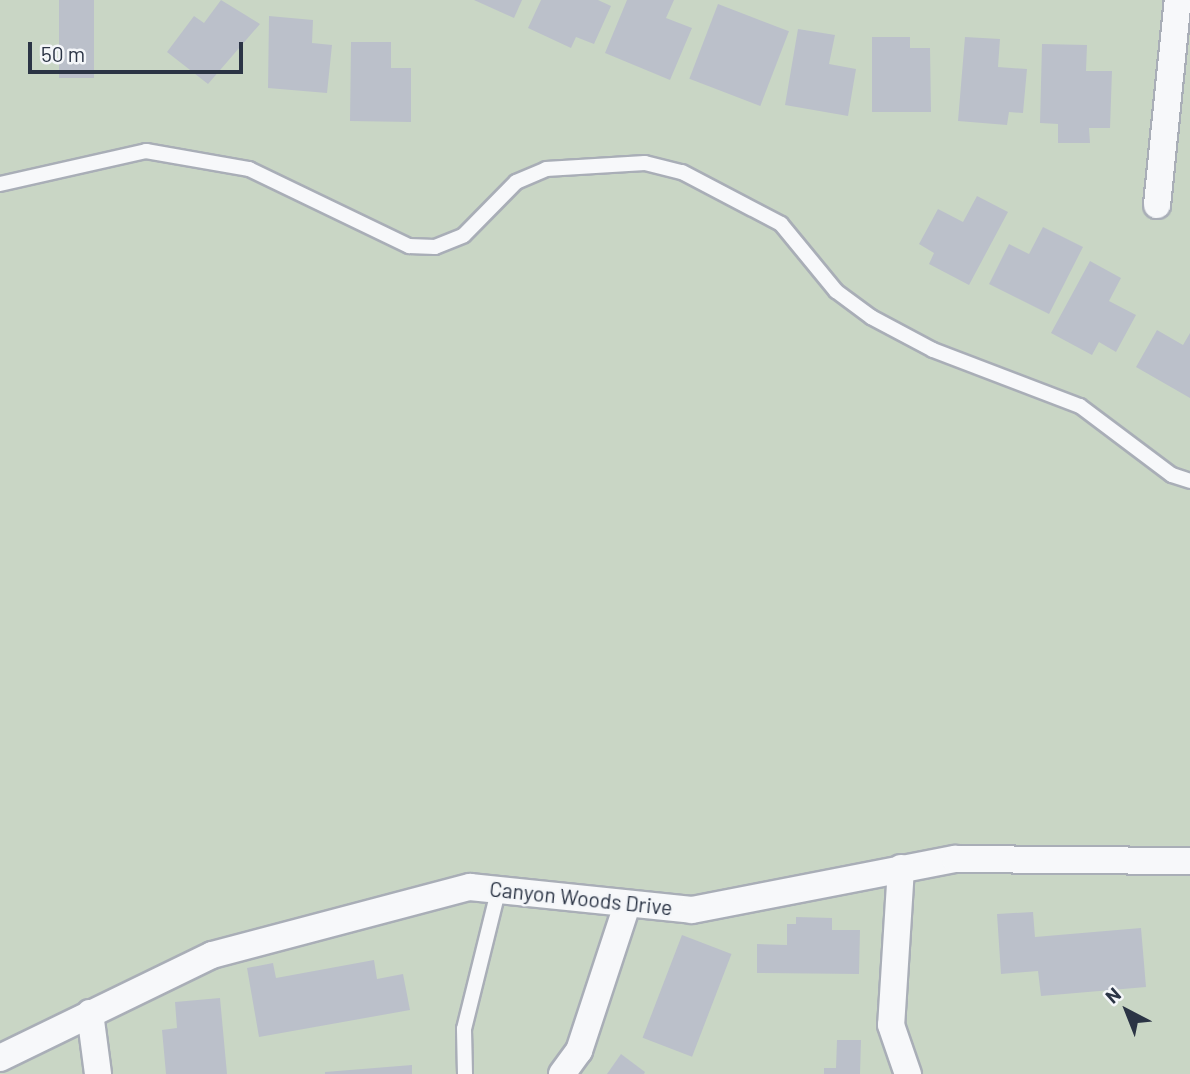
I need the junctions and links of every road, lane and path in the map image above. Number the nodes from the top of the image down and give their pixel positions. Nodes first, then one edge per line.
1 (1178, 0) edge
2 (0, 184) edge
3 (1157, 205) dead end
4 (1190, 481) edge
5 (1190, 861) edge
6 (901, 868) junction
7 (499, 888) junction
8 (627, 905) junction
9 (90, 1013) junction
10 (0, 1058) edge
11 (98, 1074) edge
12 (465, 1074) edge
13 (562, 1074) edge
14 (908, 1074) edge

1 - 3 street
2 - 4 lane
5 - 6 street, Canyon Woods Drive
6 - 8 street, Canyon Woods Drive
6 - 14 street
7 - 8 street, Canyon Woods Drive
7 - 9 street, Canyon Woods Drive
7 - 12 lane
8 - 13 street
9 - 10 street, Canyon Woods Drive
9 - 11 street

